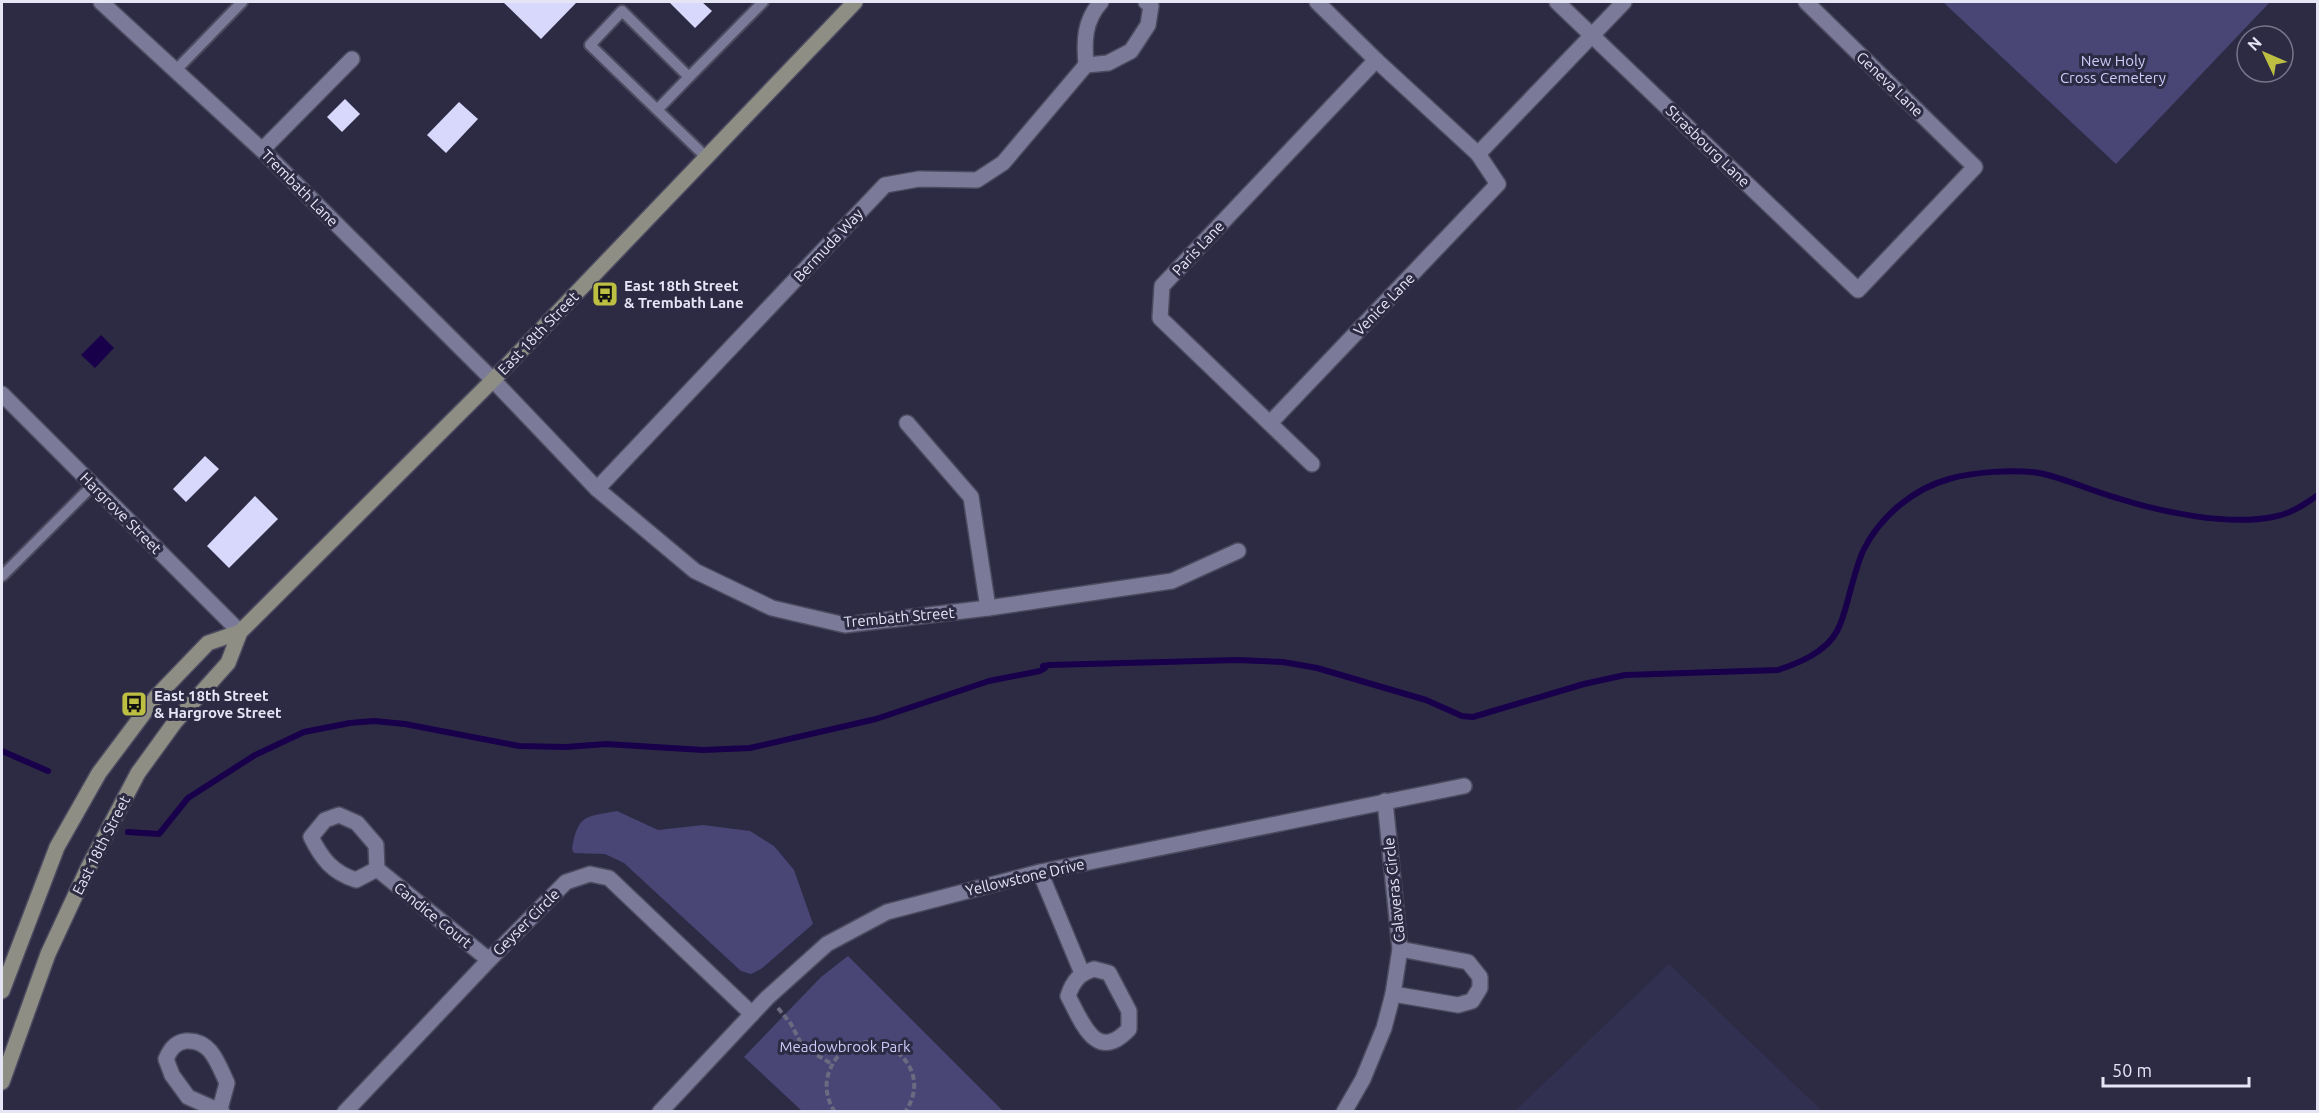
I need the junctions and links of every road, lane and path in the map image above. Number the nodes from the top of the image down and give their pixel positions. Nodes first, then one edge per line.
1 (101, 2) edge
2 (242, 2) edge
3 (763, 2) edge
4 (852, 2) edge
5 (1101, 2) edge
6 (1146, 2) edge
7 (1317, 2) edge
8 (1557, 2) edge
9 (1624, 2) edge
10 (1806, 2) edge
11 (1592, 35) junction
12 (352, 59) dead end
13 (1377, 60) junction
14 (1086, 65) junction
15 (176, 70) junction
16 (689, 77) junction
17 (658, 109) junction
18 (262, 150) junction
19 (1478, 154) junction
20 (706, 157) junction
21 (1858, 290) joint
22 (493, 380) junction
23 (2, 394) edge
24 (907, 423) dead end
25 (1270, 423) junction
26 (1312, 464) dead end
27 (93, 485) junction
28 (597, 489) junction
29 (1238, 551) dead end
30 (2, 576) edge
31 (988, 608) junction
32 (240, 632) junction
33 (1464, 786) dead end
34 (1385, 801) junction
35 (377, 870) junction
36 (1041, 872) junction
37 (1400, 949) junction
38 (489, 960) junction
39 (1082, 973) junction
40 (2, 991) edge
41 (1393, 994) junction
42 (766, 998) junction
43 (752, 1014) junction
44 (832, 1064) junction
45 (2, 1082) edge
46 (221, 1110) edge
47 (906, 1110) edge
48 (345, 1112) edge
49 (660, 1112) edge
50 (835, 1112) edge
51 (912, 1112) edge
52 (1344, 1112) edge

1 - 15 street, Trembath Lane
2 - 15 lane
3 - 16 lane
4 - 20 main road, East 18th Street
5 - 14 street
6 - 14 street
7 - 13 street
8 - 11 street, Strasbourg Lane
9 - 11 street
10 - 21 street, Geneva Lane
11 - 19 street
11 - 21 street, Strasbourg Lane
12 - 18 street
13 - 19 street
13 - 25 street, Paris Lane
14 - 28 street, Bermuda Way
15 - 18 street, Trembath Lane
16 - 17 lane
16 - 17 lane
17 - 20 lane
18 - 22 street, Trembath Lane
19 - 25 street, Venice Lane
20 - 22 main road, East 18th Street
22 - 28 street, Trembath Street
22 - 32 main road, East 18th Street
23 - 27 street, Hargrove Street
24 - 31 street
25 - 26 street, Paris Lane
27 - 30 lane
27 - 32 street, Hargrove Street
28 - 31 street, Trembath Street
29 - 31 street, Trembath Street
32 - 40 main road, East 18th Street
32 - 45 main road, East 18th Street
33 - 34 street, Yellowstone Drive
34 - 36 street, Yellowstone Drive
34 - 37 street, Calaveras Circle
35 - 35 street
35 - 38 street, Candice Court
36 - 39 street
36 - 42 street, Yellowstone Drive
37 - 41 street, Calaveras Circle
37 - 41 street
38 - 43 street, Geyser Circle
38 - 48 street, Geyser Circle
39 - 39 street
41 - 52 street, Calaveras Circle
42 - 43 street, Yellowstone Drive
42 - 44 path
43 - 49 street, Yellowstone Drive
44 - 47 path
44 - 50 path
46 - 46 street
47 - 51 path

